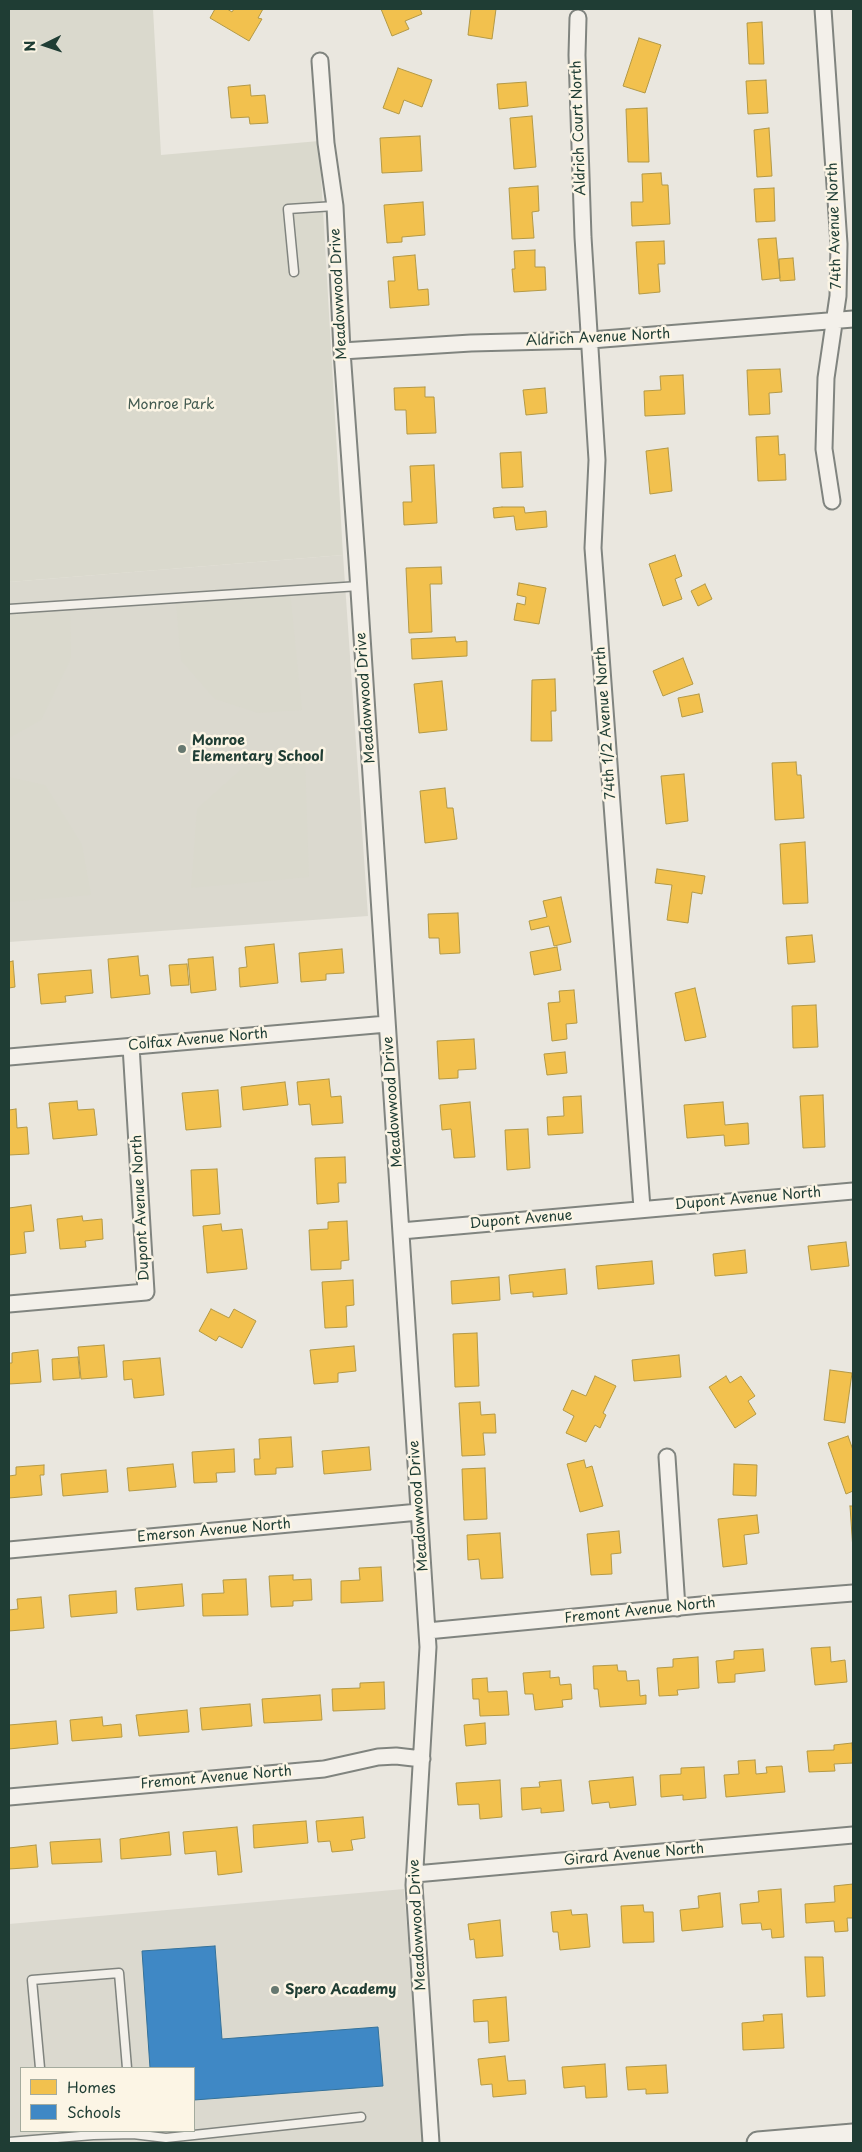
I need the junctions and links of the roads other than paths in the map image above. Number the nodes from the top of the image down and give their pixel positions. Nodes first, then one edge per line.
1 (823, 9) edge
2 (578, 18) dead end
3 (320, 61) dead end
4 (335, 206) junction
5 (583, 237) joint
6 (294, 272) dead end
7 (853, 319) edge
8 (835, 320) junction
9 (591, 340) junction
10 (342, 351) junction
11 (832, 501) dead end
12 (359, 586) junction
13 (9, 609) edge
14 (388, 1024) junction
15 (132, 1046) junction
16 (9, 1057) edge
17 (853, 1191) edge
18 (642, 1208) junction
19 (401, 1231) junction
20 (9, 1304) edge
21 (667, 1457) dead end
22 (419, 1512) junction
23 (9, 1550) edge
24 (853, 1593) edge
25 (677, 1608) junction
26 (427, 1631) junction
27 (422, 1759) junction
28 (9, 1797) edge
29 (853, 1835) edge
30 (416, 1874) junction
31 (40, 2067) edge
32 (128, 2067) edge
33 (361, 2117) dead end
34 (133, 2132) edge
35 (47, 2135) edge
36 (853, 2135) edge
37 (9, 2142) edge
38 (135, 2143) edge
39 (431, 2143) edge
40 (758, 2143) edge

1 - 8 street, 74th Avenue North
2 - 5 street, Aldrich Court North
3 - 4 street, Meadowwood Drive
4 - 6 lane
4 - 10 street, Meadowwood Drive
5 - 9 street, 74th 1/2 Avenue North
7 - 8 street, Aldrich Avenue North
8 - 9 street, Aldrich Avenue North
8 - 11 street, 74th Avenue North
9 - 10 street, Aldrich Avenue North
9 - 18 street, 74th 1/2 Avenue North
10 - 12 street, Meadowwood Drive
12 - 13 lane
12 - 14 street, Meadowwood Drive
14 - 15 street, Colfax Avenue North
14 - 19 street, Meadowwood Drive
15 - 16 street, Colfax Avenue North
15 - 20 street, Dupont Avenue North
17 - 18 street, Dupont Avenue North
18 - 19 street, Dupont Avenue
19 - 22 street, Meadowwood Drive
21 - 25 street
22 - 23 street, Emerson Avenue North
22 - 26 street, Meadowwood Drive
24 - 25 street, Fremont Avenue North
25 - 26 street, Fremont Avenue North
26 - 27 street, Meadowwood Drive
27 - 28 street, Fremont Avenue North
27 - 30 street, Meadowwood Drive
29 - 30 street, Girard Avenue North
30 - 39 street, Meadowwood Drive
31 - 32 lane
33 - 34 lane
34 - 35 lane
34 - 38 lane
35 - 37 lane
36 - 40 street

